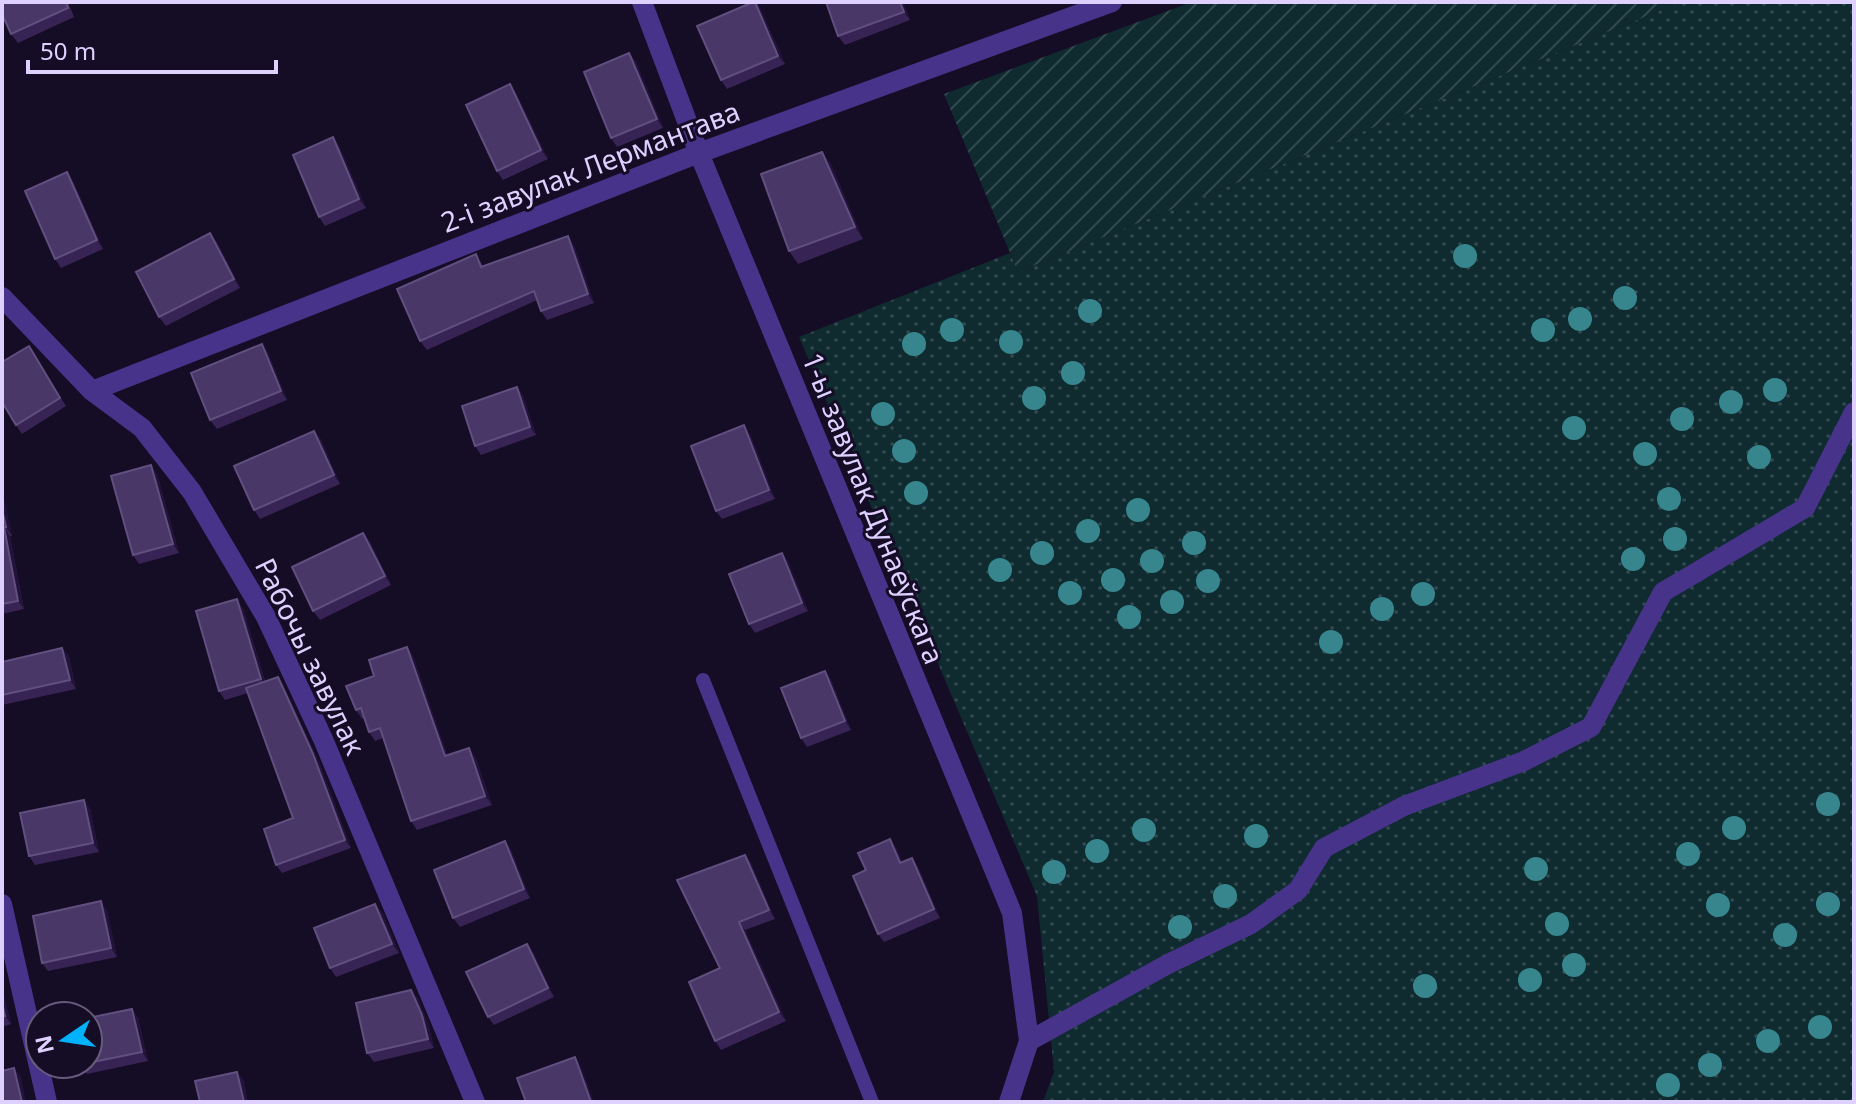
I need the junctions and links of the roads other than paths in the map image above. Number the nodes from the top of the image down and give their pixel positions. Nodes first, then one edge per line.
1 (642, 2) edge
2 (1112, 2) edge
3 (699, 153) junction
4 (2, 297) edge
5 (92, 391) junction
6 (1854, 412) edge
7 (703, 680) dead end
8 (2, 904) edge
9 (1029, 1041) junction
10 (47, 1102) edge
11 (475, 1102) edge
12 (872, 1102) edge
13 (1009, 1102) edge

1 - 3 street, 1-ы завулак Дунаеўскага
2 - 3 street, 2-і завулак Лермантава
3 - 5 street, 2-і завулак Лермантава
3 - 9 street, 1-ы завулак Дунаеўскага
4 - 5 street, Рабочы завулак
5 - 11 street, Рабочы завулак
6 - 9 street
7 - 12 lane
8 - 10 street
9 - 13 street

